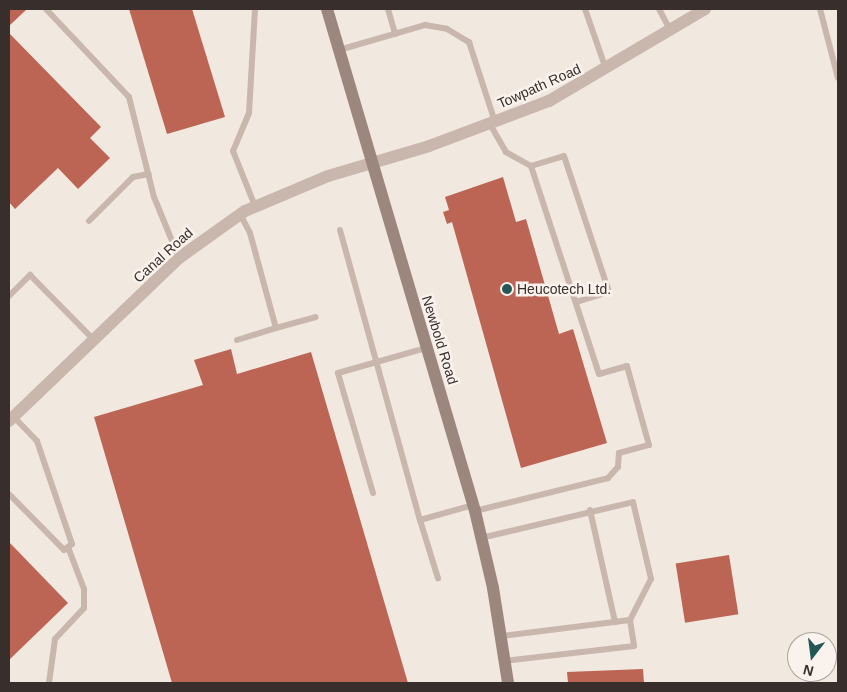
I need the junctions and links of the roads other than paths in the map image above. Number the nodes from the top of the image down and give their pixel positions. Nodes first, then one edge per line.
1 (46, 9) edge
2 (255, 9) edge
3 (327, 9) edge
4 (388, 9) edge
5 (585, 9) edge
6 (659, 9) edge
7 (705, 9) edge
8 (820, 9) edge
9 (670, 30) junction
10 (395, 34) junction
11 (838, 43) edge
12 (830, 45) junction
13 (339, 50) junction
14 (607, 70) junction
15 (838, 78) edge
16 (492, 123) junction
17 (370, 161) junction
18 (531, 166) junction
19 (148, 174) junction
20 (255, 206) junction
21 (240, 214) junction
22 (89, 221) dead end
23 (340, 230) dead end
24 (179, 258) junction
25 (9, 296) edge
26 (576, 302) junction
27 (316, 316) dead end
28 (276, 328) junction
29 (94, 340) junction
30 (237, 340) dead end
31 (426, 348) junction
32 (375, 361) junction
33 (11, 419) edge
34 (373, 493) dead end
35 (10, 495) edge
36 (474, 508) junction
37 (590, 510) junction
38 (420, 520) junction
39 (481, 538) junction
40 (68, 547) junction
41 (438, 578) dead end
42 (630, 620) junction
43 (615, 622) junction
44 (502, 636) junction
45 (505, 661) junction
46 (49, 683) edge
47 (508, 683) edge

1 - 19 lane
2 - 20 lane
3 - 13 main road, Newbold Road
4 - 10 lane
5 - 14 lane
6 - 9 lane
7 - 9 street, Towpath Road
8 - 12 lane
9 - 14 street, Towpath Road
10 - 13 lane
10 - 16 lane
11 - 12 lane
12 - 15 lane
13 - 17 main road, Newbold Road
14 - 16 street, Towpath Road
16 - 17 street, Towpath Road
16 - 18 lane
17 - 20 street, Canal Road
17 - 31 main road, Newbold Road
18 - 26 lane
18 - 26 lane
19 - 22 lane
19 - 24 lane
20 - 21 street, Canal Road
21 - 24 street, Canal Road
21 - 28 lane
23 - 32 lane
24 - 29 street, Canal Road
25 - 29 lane
26 - 36 lane
27 - 28 lane
28 - 30 lane
29 - 33 street, Canal Road
31 - 32 lane
31 - 36 main road, Newbold Road
32 - 34 lane
32 - 38 lane
33 - 40 lane
35 - 40 lane
36 - 38 lane
36 - 39 main road, Newbold Road
37 - 39 lane
37 - 42 lane
37 - 43 lane
38 - 41 lane
39 - 44 main road, Newbold Road
40 - 46 lane
42 - 43 lane
42 - 45 lane
43 - 44 lane
44 - 45 main road, Newbold Road
45 - 47 main road, Newbold Road

